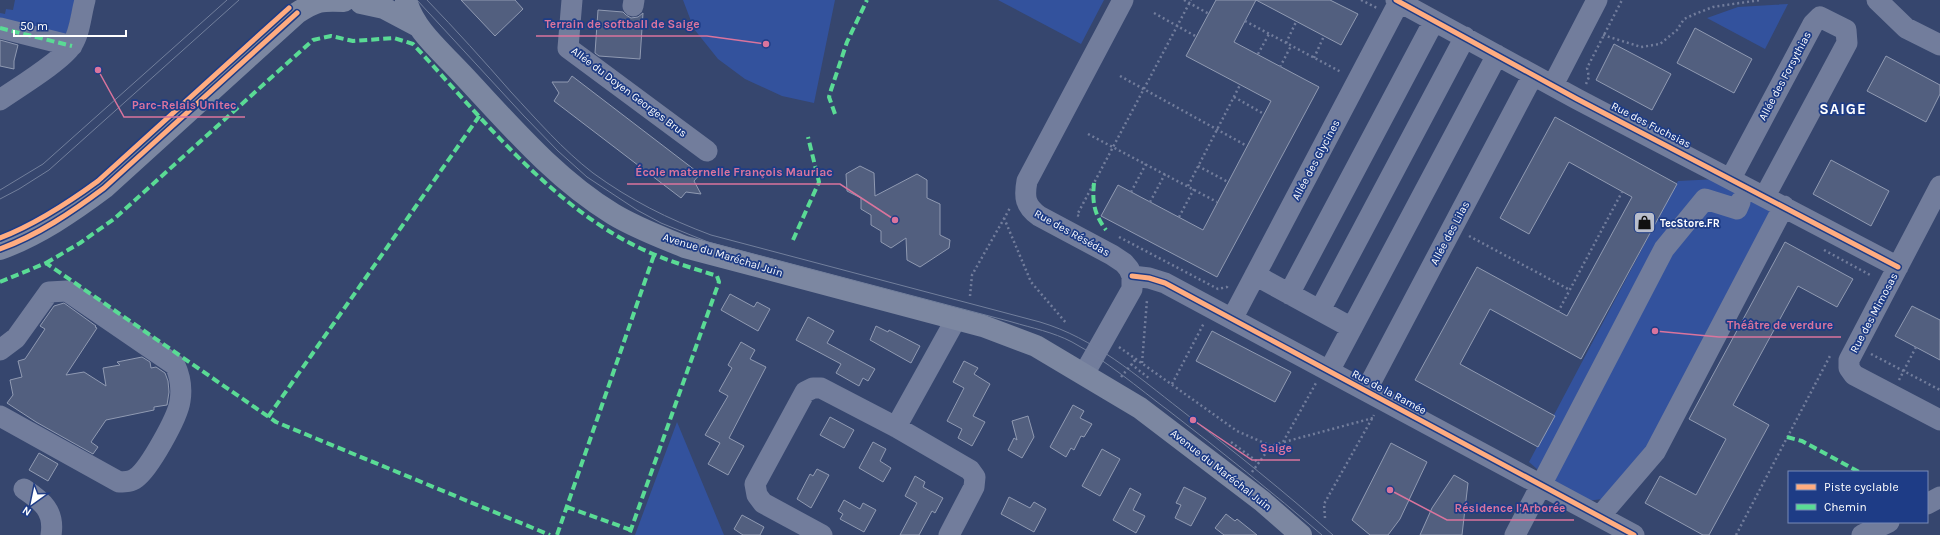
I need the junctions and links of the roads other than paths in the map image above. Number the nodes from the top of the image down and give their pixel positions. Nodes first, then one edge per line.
1 (84, 0) edge
2 (295, 0) edge
3 (406, 0) edge
4 (572, 0) edge
5 (1123, 0) edge
6 (1399, 0) edge
7 (1597, 0) edge
8 (1877, 0) edge
9 (356, 1) edge
10 (1434, 21) junction
11 (418, 26) junction
12 (0, 28) edge
13 (1465, 37) junction
14 (1940, 45) edge
15 (72, 46) junction
16 (1497, 55) junction
17 (1533, 75) junction
18 (1553, 85) junction
19 (0, 100) edge
20 (707, 151) dead end
21 (1731, 178) junction
22 (1940, 186) edge
23 (1765, 196) junction
24 (1740, 202) dead end
25 (1784, 206) junction
26 (0, 238) edge
27 (0, 249) edge
28 (1890, 263) junction
29 (1255, 275) junction
30 (1141, 277) junction
31 (1289, 294) junction
32 (1320, 310) junction
33 (956, 319) junction
34 (1232, 319) junction
35 (1352, 328) junction
36 (0, 350) edge
37 (1087, 369) junction
38 (1324, 375) junction
39 (1366, 391) junction
40 (0, 416) edge
41 (1940, 420) edge
42 (896, 427) junction
43 (1540, 484) junction
44 (24, 489) dead end
45 (1940, 497) edge
46 (1928, 503) edge
47 (1600, 516) junction
48 (1887, 523) edge
49 (51, 535) edge
50 (822, 535) edge
51 (949, 535) edge
52 (1301, 535) edge
53 (1515, 535) edge
54 (1634, 535) edge
55 (1862, 535) edge

1 - 15 street
2 - 26 main road
3 - 11 main road, Avenue du Maréchal Juin
4 - 20 street, Allée du Doyen Georges Brus
5 - 30 street, Rue des Résédas
6 - 10 street, Rue des Fuchsias
6 - 29 street, Allée des Glycines
7 - 18 street
8 - 14 street
9 - 11 main road, Avenue du Maréchal Juin
9 - 27 main road, Avenue du Maréchal Juin
10 - 13 street, Rue des Fuchsias
10 - 31 street
11 - 33 main road, Avenue du Maréchal Juin
12 - 15 street
13 - 16 street, Rue des Fuchsias
13 - 32 street
15 - 19 street
16 - 17 street, Rue des Fuchsias
16 - 35 street
17 - 18 street, Rue des Fuchsias
17 - 39 street, Allée des Lilas
18 - 21 street, Rue des Fuchsias
21 - 23 street, Rue des Fuchsias
21 - 23 street, Allée des Forsythias
22 - 28 street, Rue des Mimosas
23 - 25 street, Rue des Fuchsias
24 - 43 street
25 - 28 street, Rue des Fuchsias
25 - 47 street
28 - 41 street, Rue des Mimosas
29 - 31 street
29 - 34 street, Allée des Glycines
30 - 34 street, Rue de la Ramée
30 - 37 street
31 - 32 street
32 - 35 street
33 - 37 main road, Avenue du Maréchal Juin
33 - 42 street
34 - 38 street, Rue de la Ramée
35 - 38 street
36 - 40 street
37 - 52 main road, Avenue du Maréchal Juin
38 - 39 street, Rue de la Ramée
39 - 43 street, Rue de la Ramée
42 - 50 street
42 - 51 street
43 - 47 street, Rue de la Ramée
43 - 53 street
44 - 49 street
45 - 46 street
47 - 54 street, Rue de la Ramée
48 - 55 street

